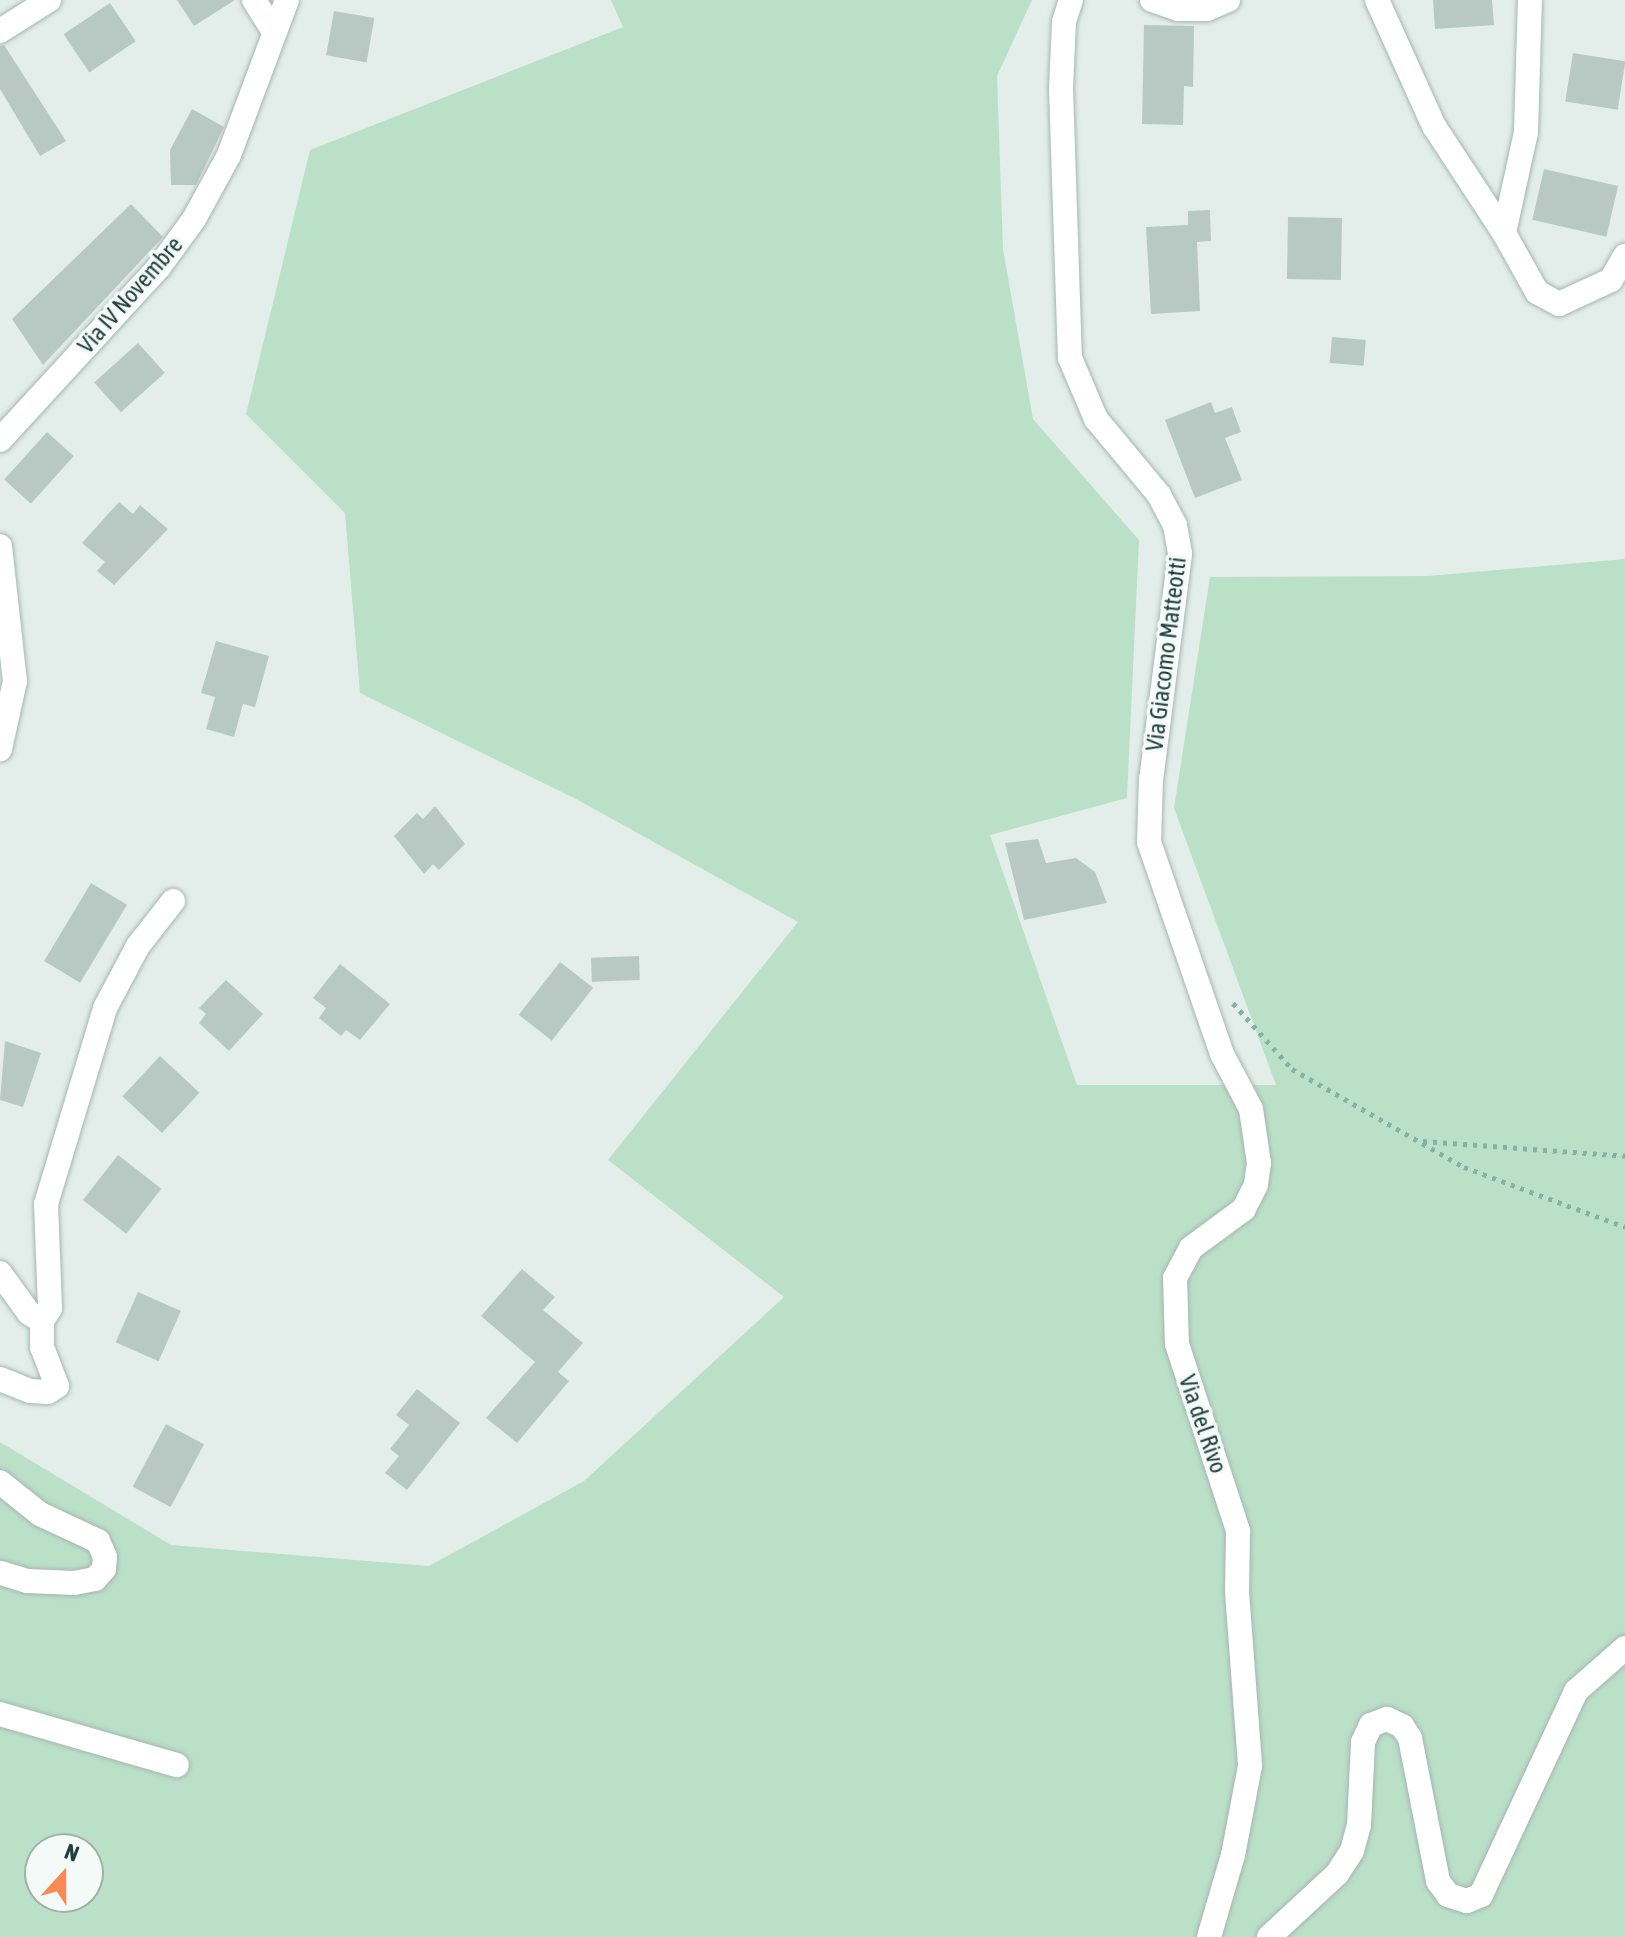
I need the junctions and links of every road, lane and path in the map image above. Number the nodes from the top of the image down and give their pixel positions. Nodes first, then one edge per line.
1 (49, 0) edge
2 (254, 0) edge
3 (287, 0) edge
4 (1071, 0) edge
5 (1152, 0) edge
6 (1228, 0) edge
7 (1377, 0) edge
8 (1530, 0) edge
9 (0, 31) edge
10 (273, 31) junction
11 (1504, 233) junction
12 (1625, 256) edge
13 (0, 440) edge
14 (0, 546) edge
15 (0, 749) edge
16 (173, 901) dead end
17 (1188, 951) joint
18 (1229, 998) dead end
19 (1419, 1141) junction
20 (1625, 1156) edge
21 (1625, 1227) edge
22 (0, 1273) edge
23 (42, 1321) junction
24 (0, 1379) edge
25 (0, 1482) edge
26 (0, 1573) edge
27 (1625, 1648) edge
28 (0, 1714) edge
29 (177, 1765) dead end
30 (1209, 1937) edge
31 (1269, 1937) edge

1 - 9 street
2 - 10 street
3 - 10 street, Via IV Novembre
4 - 17 street, Via Giacomo Matteotti
5 - 6 street
7 - 11 street
8 - 11 street
10 - 13 street, Via IV Novembre
11 - 12 street
14 - 15 street
16 - 23 street
17 - 30 street, Via del Rivo
18 - 19 path
19 - 20 path
19 - 21 path
22 - 23 street
23 - 24 street
25 - 26 street
27 - 31 street
28 - 29 street

